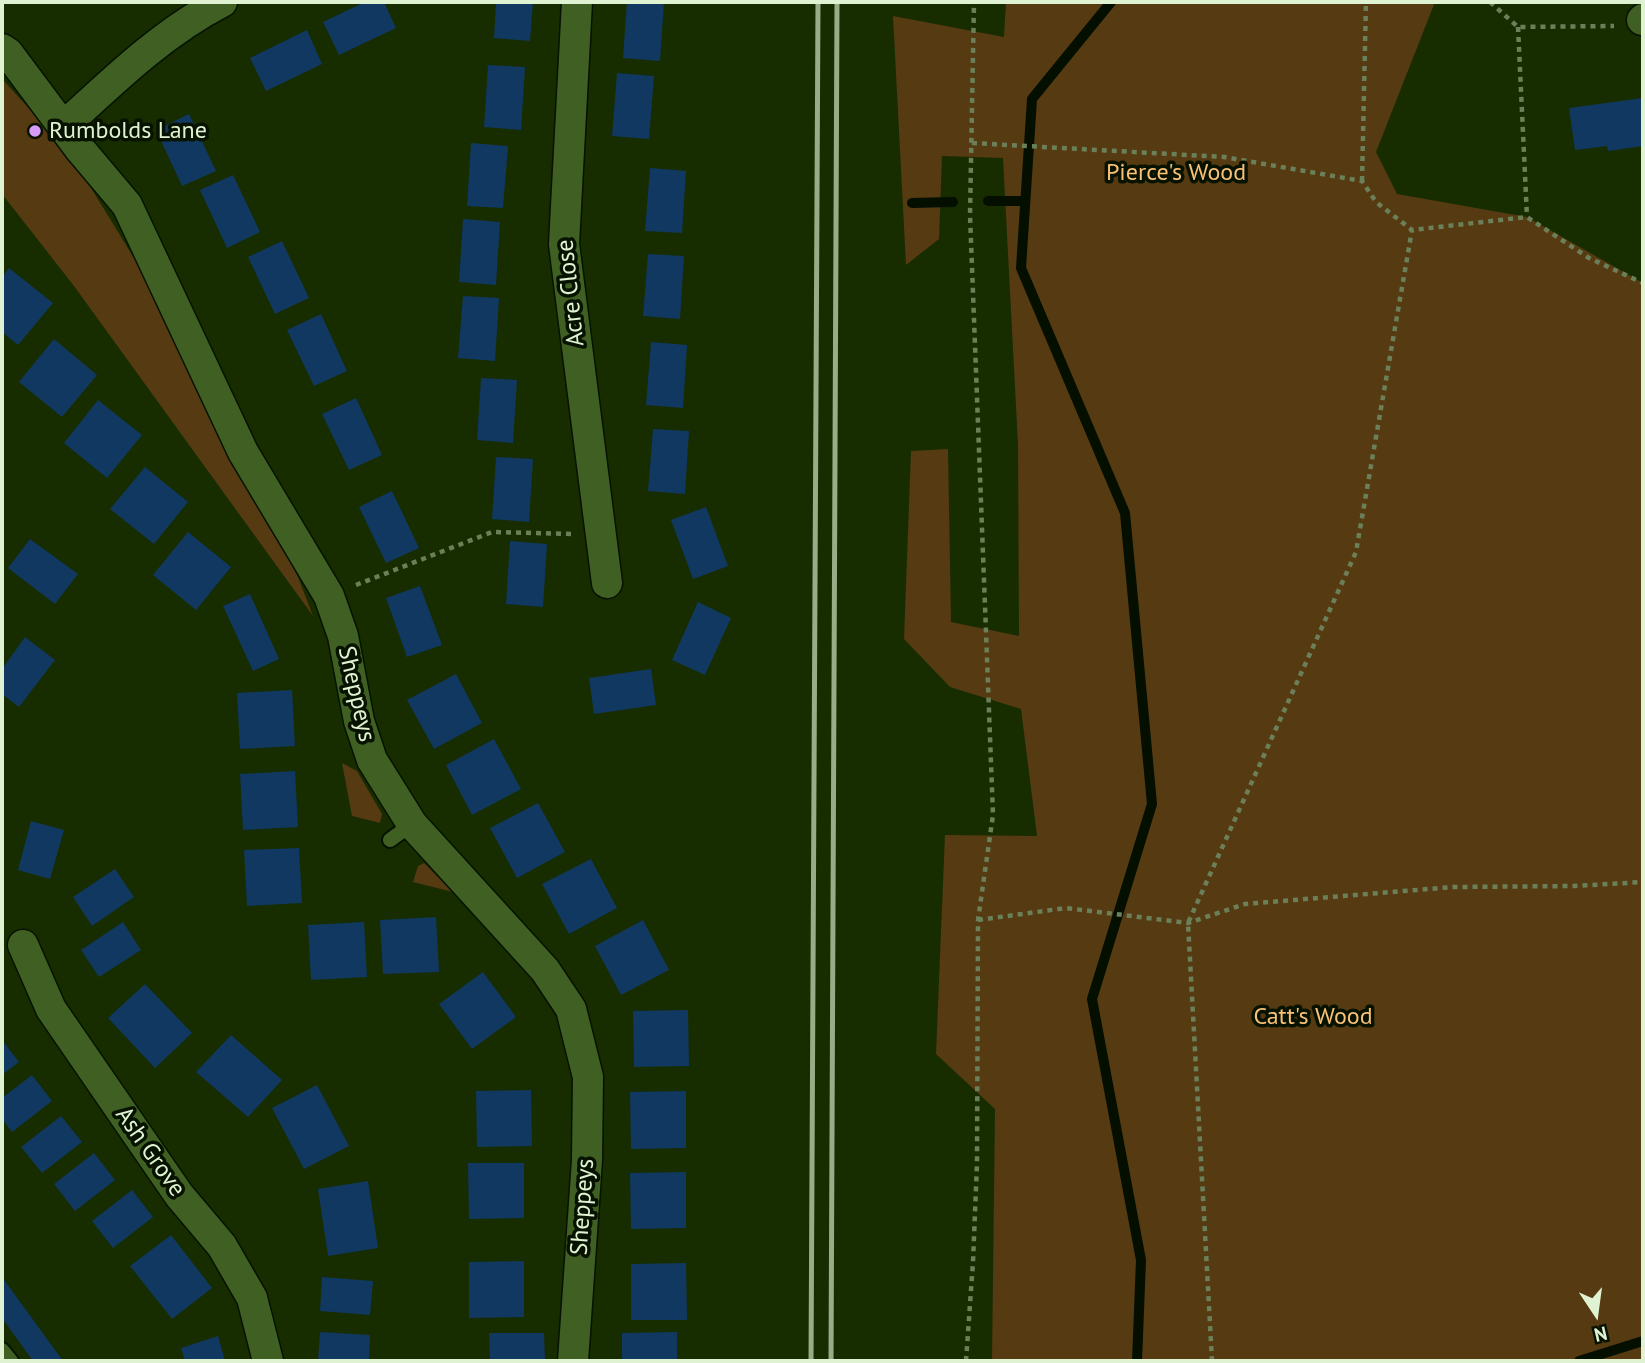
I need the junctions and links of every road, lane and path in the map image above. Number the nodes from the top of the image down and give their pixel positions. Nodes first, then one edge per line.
1 (222, 2) edge
2 (577, 2) edge
3 (974, 2) edge
4 (1366, 2) edge
5 (1490, 2) edge
6 (1643, 20) edge
7 (1518, 27) junction
8 (2, 49) edge
9 (63, 127) junction
10 (972, 143) junction
11 (1362, 181) junction
12 (1527, 216) junction
13 (1412, 230) junction
14 (1643, 284) edge
15 (601, 535) junction
16 (607, 583) dead end
17 (329, 596) junction
18 (1643, 882) edge
19 (978, 920) junction
20 (1188, 923) junction
21 (23, 945) dead end
22 (2, 1350) edge
23 (11, 1361) edge
24 (268, 1361) edge
25 (573, 1361) edge
26 (966, 1361) edge
27 (1212, 1361) edge

1 - 9 street
2 - 15 street, Acre Close
3 - 10 path
4 - 11 path
5 - 7 path
6 - 7 path
7 - 12 path
8 - 9 street, Sheppeys
9 - 17 street, Sheppeys
10 - 11 path
10 - 19 path
11 - 13 path
12 - 13 path
12 - 14 path
13 - 20 path
15 - 16 street, Acre Close
15 - 17 path
17 - 25 street, Sheppeys
18 - 20 path
19 - 20 path
19 - 26 path
20 - 27 path
21 - 24 street, Ash Grove
22 - 23 lane

